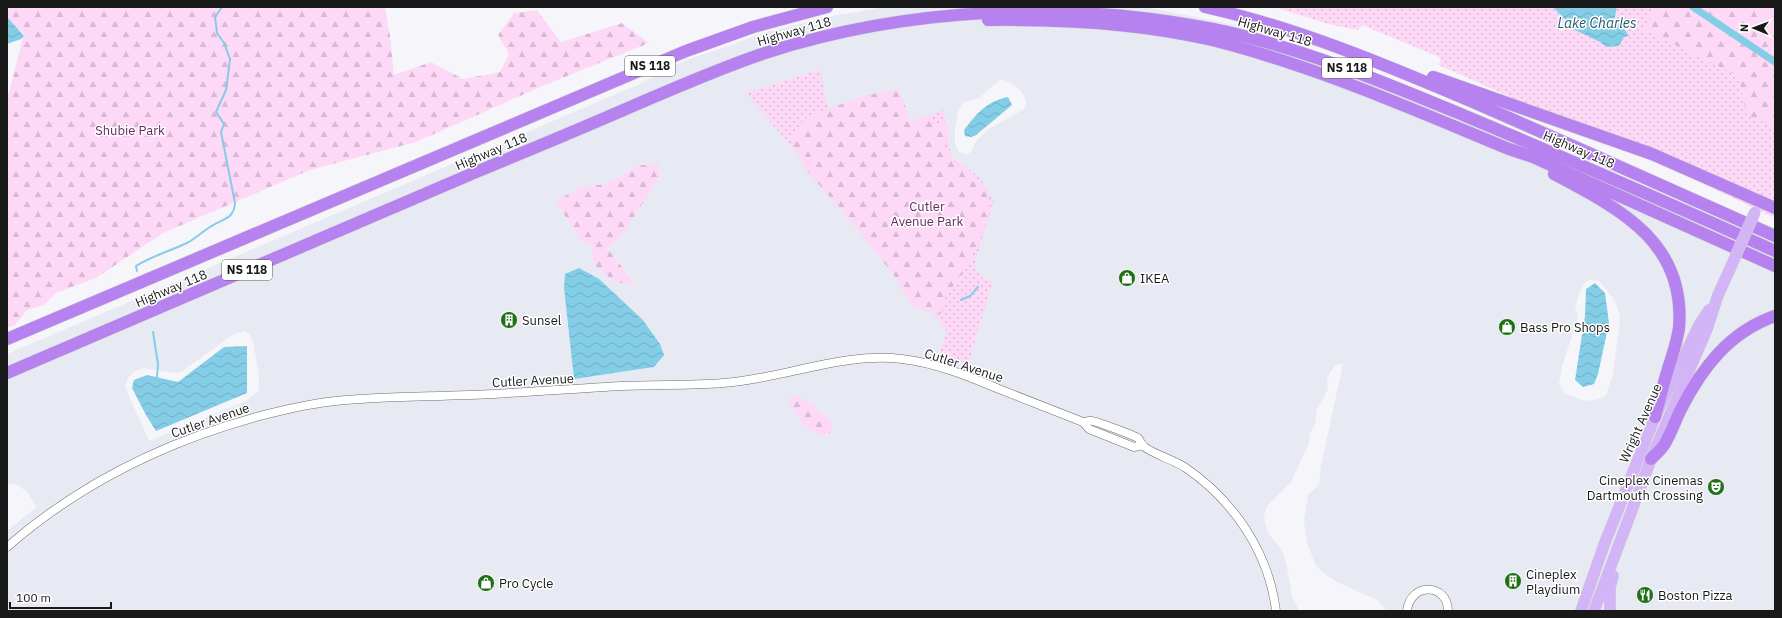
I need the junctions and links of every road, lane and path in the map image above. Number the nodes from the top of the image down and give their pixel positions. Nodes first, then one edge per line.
1 (827, 7) edge
2 (1206, 7) edge
3 (1229, 7) edge
4 (888, 23) junction
5 (1510, 149) junction
6 (1757, 207) junction
7 (1775, 208) edge
8 (1775, 236) edge
9 (1775, 251) edge
10 (1775, 266) edge
11 (192, 294) junction
12 (1718, 295) junction
13 (1775, 316) edge
14 (7, 339) edge
15 (7, 373) edge
16 (7, 382) edge
17 (1655, 417) junction
18 (1651, 459) junction
19 (7, 547) edge
20 (1616, 550) junction
21 (1449, 609) edge
22 (1276, 611) edge
23 (1407, 611) edge
24 (1581, 611) edge
25 (1594, 611) edge
26 (1610, 611) edge

1 - 14 highway, Highway 118 / NS 118
2 - 8 highway, Highway 118 / NS 118
3 - 6 highway
4 - 5 highway
4 - 9 highway, Highway 118 / NS 118
4 - 11 highway, Highway 118 / NS 118
5 - 10 highway
5 - 17 highway
6 - 7 highway
6 - 12 main road, Wright Avenue, bridge
11 - 15 highway, Highway 118 / NS 118
11 - 16 highway
12 - 17 main road, Wright Avenue
12 - 18 main road, Wright Avenue
13 - 18 highway
17 - 24 main road, Wright Avenue
18 - 20 main road, Wright Avenue
19 - 22 street, Cutler Avenue
20 - 25 main road, Wright Avenue
20 - 26 main road
21 - 23 street

